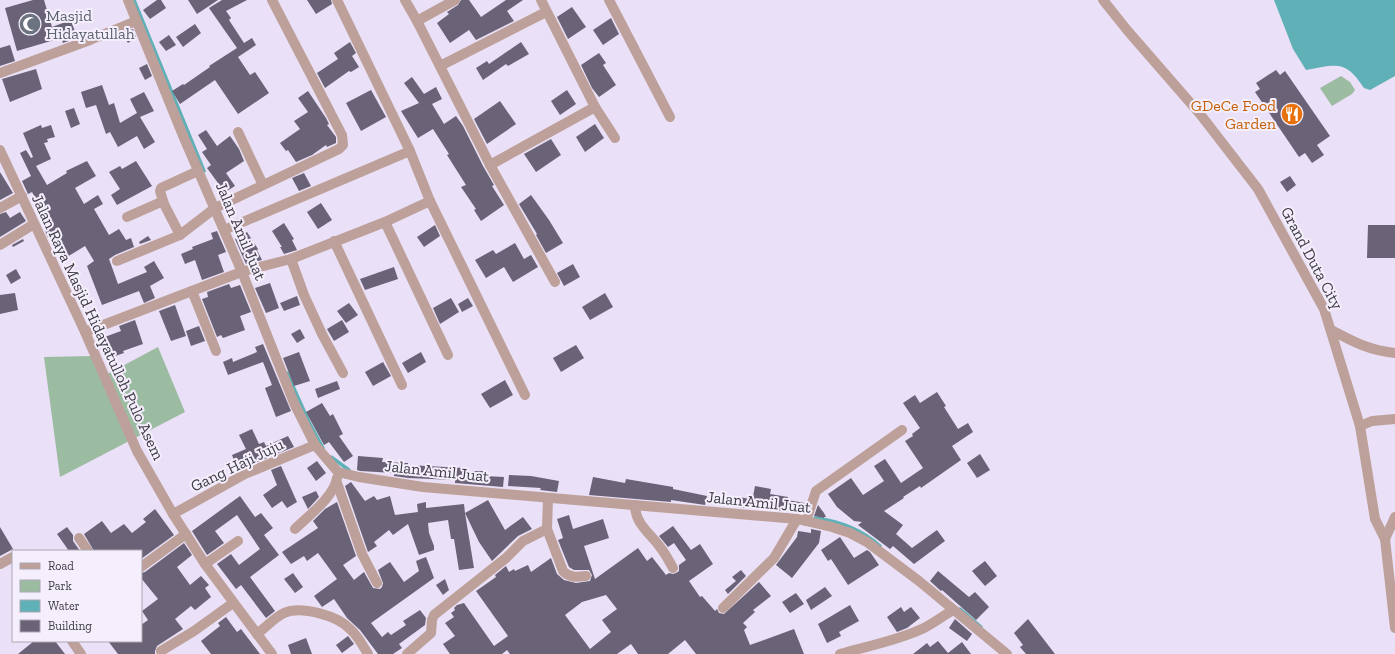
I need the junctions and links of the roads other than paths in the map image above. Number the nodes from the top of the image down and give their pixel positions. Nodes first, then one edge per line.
1 (128, 0) edge
2 (272, 0) edge
3 (337, 0) edge
4 (405, 0) edge
5 (455, 0) edge
6 (541, 0) edge
7 (609, 0) edge
8 (1104, 0) edge
9 (546, 12) junction
10 (136, 21) junction
11 (417, 21) junction
12 (440, 66) junction
13 (0, 73) edge
14 (595, 107) junction
15 (670, 117) dead end
16 (238, 132) dead end
17 (615, 138) dead end
18 (0, 150) edge
19 (410, 152) junction
20 (490, 165) junction
21 (198, 170) junction
22 (262, 185) junction
23 (22, 196) junction
24 (430, 201) junction
25 (164, 204) junction
26 (217, 207) junction
27 (0, 208) edge
28 (127, 217) dead end
29 (385, 222) junction
30 (34, 224) junction
31 (226, 229) junction
32 (180, 235) junction
33 (334, 241) junction
34 (0, 245) edge
35 (291, 259) junction
36 (117, 261) dead end
37 (244, 271) junction
38 (555, 282) dead end
39 (192, 291) junction
40 (1331, 330) junction
41 (85, 332) junction
42 (216, 351) dead end
43 (1395, 353) edge
44 (448, 355) dead end
45 (343, 373) dead end
46 (402, 385) dead end
47 (525, 395) dead end
48 (1395, 419) edge
49 (1360, 426) junction
50 (902, 430) dead end
51 (314, 445) junction
52 (338, 472) junction
53 (336, 483) junction
54 (548, 498) junction
55 (635, 505) junction
56 (173, 514) junction
57 (1395, 517) edge
58 (801, 520) junction
59 (295, 529) dead end
60 (547, 529) junction
61 (186, 534) junction
62 (79, 538) dead end
63 (1385, 539) junction
64 (238, 541) dead end
65 (87, 550) edge
66 (12, 558) edge
67 (0, 564) edge
68 (205, 564) junction
69 (142, 566) edge
70 (672, 568) dead end
71 (586, 576) dead end
72 (377, 583) dead end
73 (233, 603) junction
74 (723, 608) dead end
75 (953, 610) junction
76 (1395, 628) edge
77 (257, 634) junction
78 (73, 642) edge
79 (161, 651) dead end
80 (862, 651) edge
81 (82, 654) edge
82 (272, 654) edge
83 (368, 654) edge
84 (407, 654) edge
85 (840, 654) edge
86 (1006, 654) edge

1 - 10 street, Jalan Amil Juat
2 - 22 street
3 - 19 street
4 - 11 street
5 - 11 street
6 - 9 street
7 - 15 street
8 - 40 street, Grand Duta City
9 - 12 street
9 - 14 street
10 - 13 street
10 - 21 street, Jalan Amil Juat
11 - 12 street
12 - 20 street
14 - 17 street
14 - 20 street
16 - 22 street
18 - 23 street, Jalan Raya Masjid Hidayatulloh Pulo Asem
19 - 24 street
19 - 31 street
20 - 38 street
21 - 25 street
21 - 26 street, Jalan Amil Juat
22 - 26 street
23 - 27 street
23 - 30 street, Jalan Raya Masjid Hidayatulloh Pulo Asem
24 - 29 street
24 - 47 street
25 - 28 street
25 - 32 street
26 - 31 street, Jalan Amil Juat
26 - 32 street
29 - 33 street
29 - 44 street
30 - 34 street
30 - 41 street, Jalan Raya Masjid Hidayatulloh Pulo Asem
31 - 37 street, Jalan Amil Juat
32 - 36 street
33 - 35 street
33 - 46 street
35 - 37 street
35 - 45 street
37 - 39 street
37 - 51 street, Jalan Amil Juat
39 - 41 street
39 - 42 street
40 - 43 street
40 - 49 street, Grand Duta City
41 - 56 street, Jalan Raya Masjid Hidayatulloh Pulo Asem
48 - 49 street
49 - 63 street, Grand Duta City
50 - 58 street
51 - 52 street, Jalan Amil Juat
51 - 56 street, Gang Haji Juju
52 - 53 street
52 - 54 street, Jalan Amil Juat
53 - 59 street
53 - 72 street
54 - 55 street, Jalan Amil Juat
54 - 60 street
55 - 58 street, Jalan Amil Juat
55 - 70 street
56 - 61 street, Jalan Raya Masjid Hidayatulloh Pulo Asem
57 - 63 street
58 - 74 street
58 - 75 street, Jalan Amil Juat
60 - 71 street
60 - 84 street
61 - 68 street, Jalan Raya Masjid Hidayatulloh Pulo Asem
61 - 69 street
62 - 65 street
63 - 76 street, Grand Duta City
64 - 68 street
66 - 67 street
68 - 73 street, Jalan Raya Masjid Hidayatulloh Pulo Asem
73 - 77 street, Jalan Raya Masjid Hidayatulloh Pulo Asem
73 - 79 street
75 - 80 street
75 - 86 street, Jalan Amil Juat
77 - 82 street, Jalan Raya Masjid Hidayatulloh Pulo Asem
77 - 83 street
78 - 81 street
80 - 85 street

